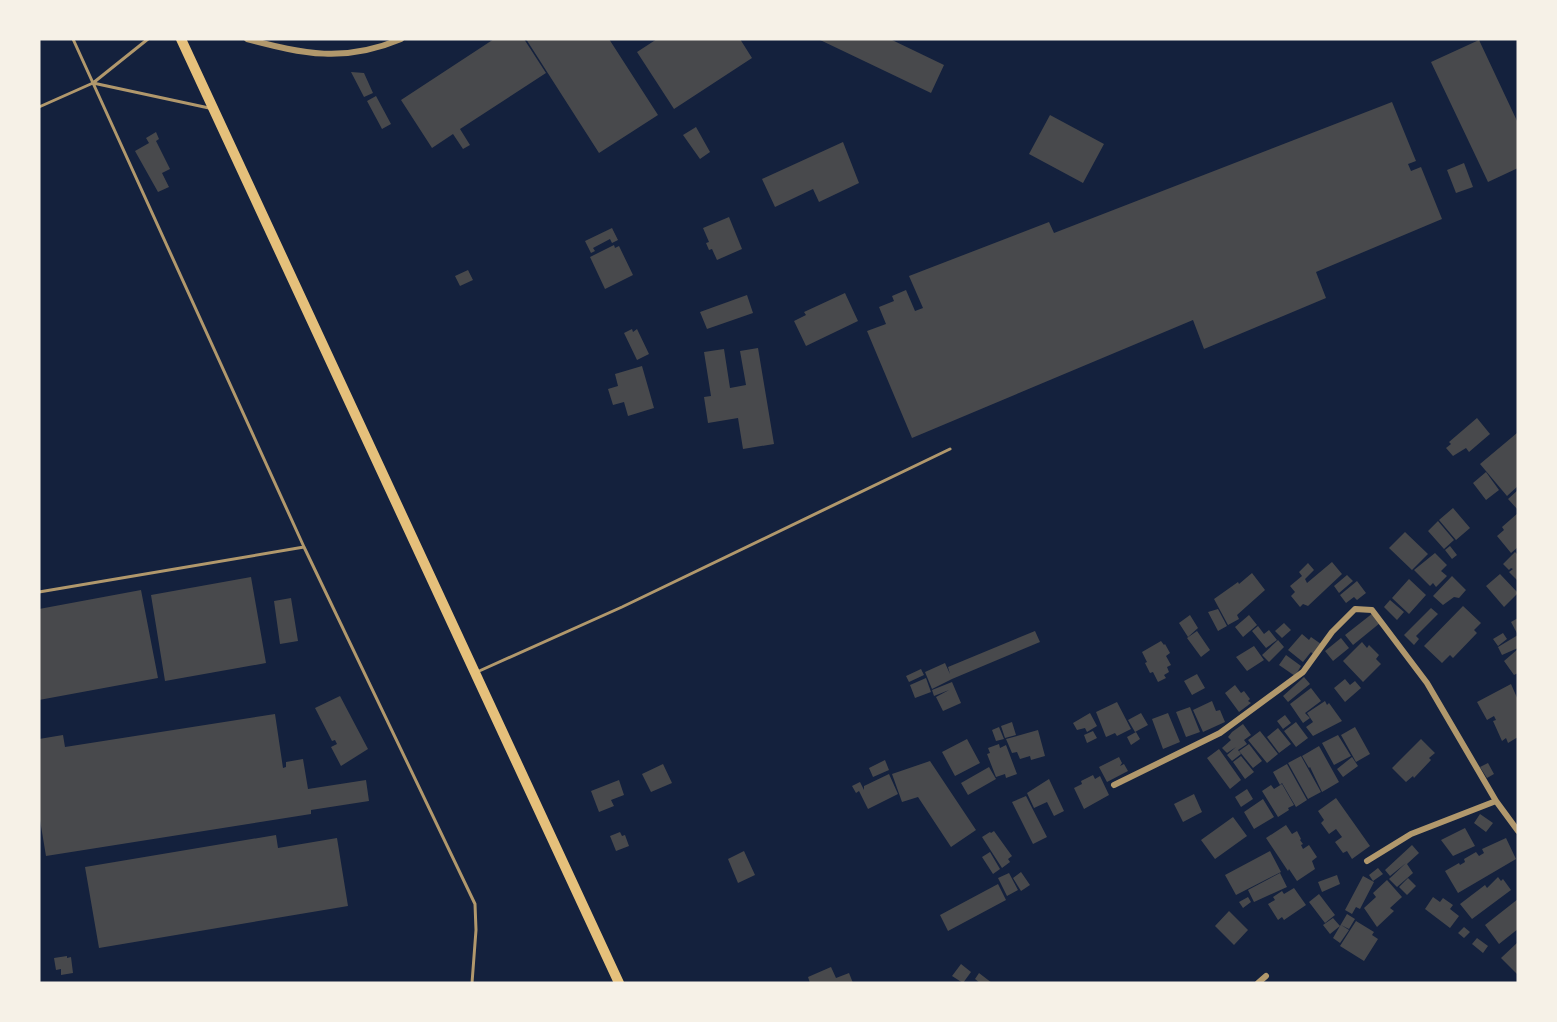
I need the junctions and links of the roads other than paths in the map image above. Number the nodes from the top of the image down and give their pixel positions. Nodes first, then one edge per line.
1 (73, 39) edge
2 (148, 39) edge
3 (181, 39) edge
4 (247, 39) edge
5 (401, 39) edge
6 (93, 82) junction
7 (39, 107) edge
8 (212, 108) junction
9 (950, 449) dead end
10 (304, 547) junction
11 (39, 592) edge
12 (475, 673) junction
13 (1114, 785) dead end
14 (1496, 801) junction
15 (1518, 831) edge
16 (1367, 861) dead end
17 (1266, 976) dead end
18 (472, 983) edge
19 (618, 983) edge
20 (1258, 983) edge

1 - 6 lane
2 - 6 lane
3 - 8 highway
4 - 5 street
6 - 7 lane
6 - 8 lane
6 - 10 lane
8 - 12 highway
9 - 12 lane
10 - 11 lane
10 - 18 lane
12 - 19 highway
13 - 14 street
14 - 15 street
14 - 16 street
17 - 20 street

